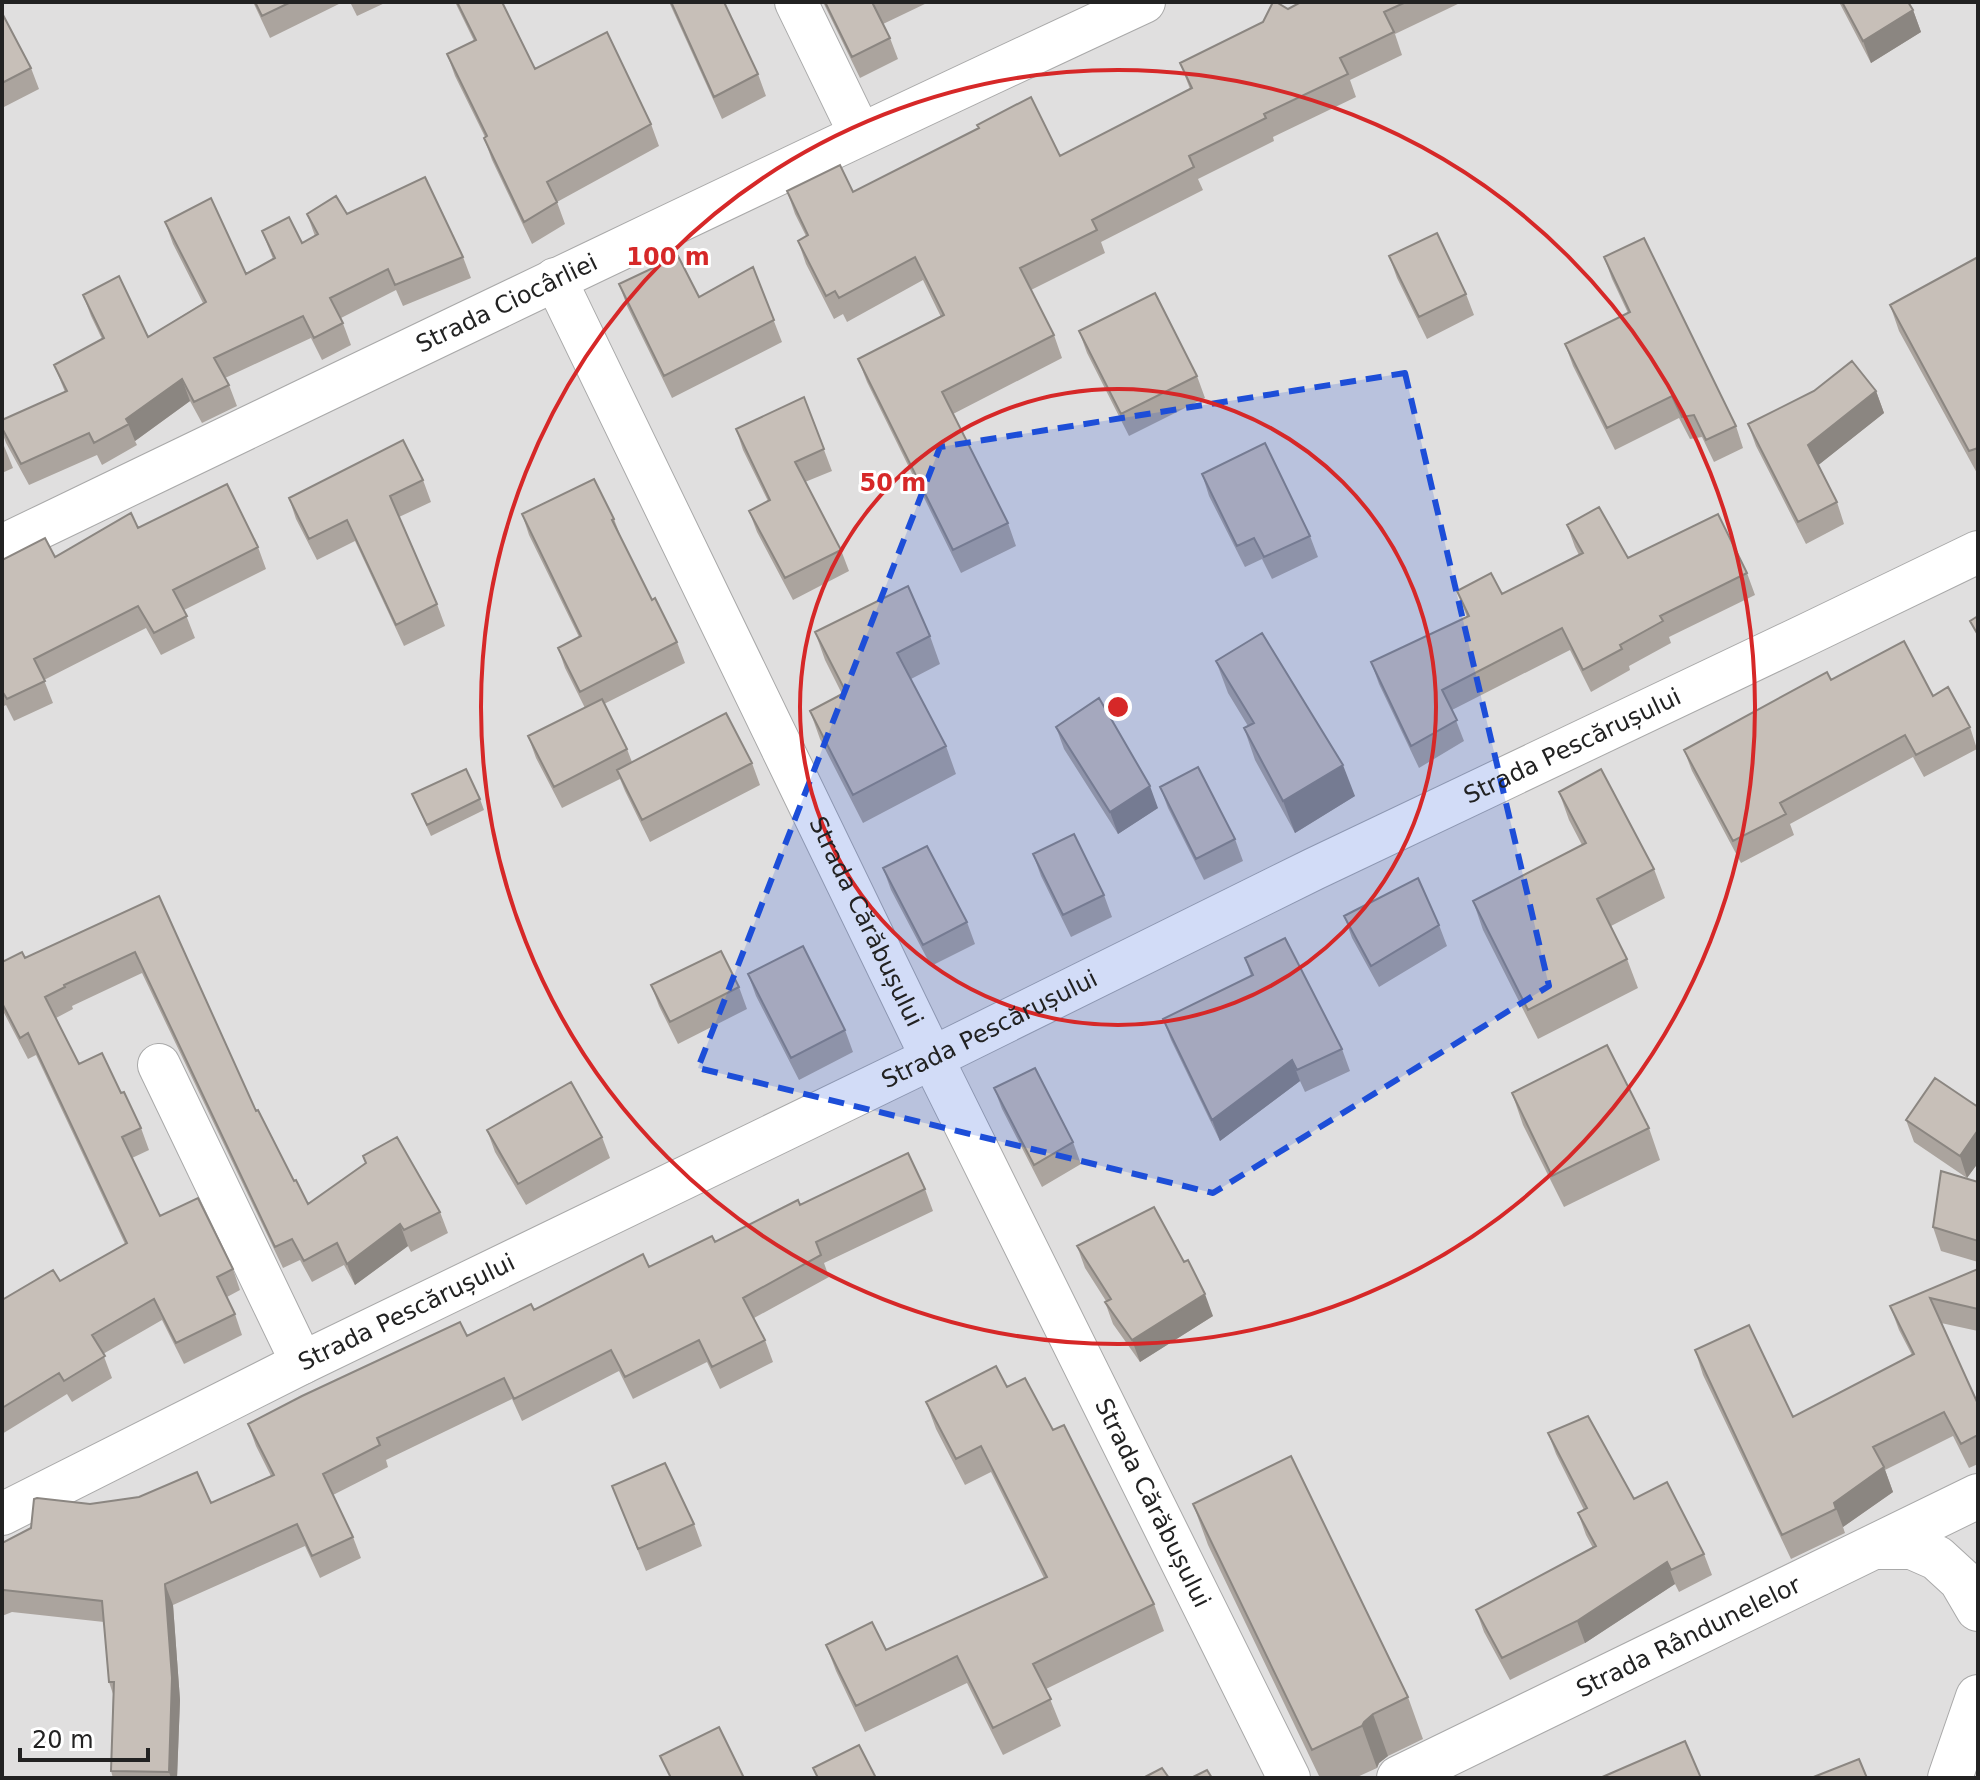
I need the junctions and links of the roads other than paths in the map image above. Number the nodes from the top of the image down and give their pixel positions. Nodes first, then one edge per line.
1 (796, 2) edge
2 (1144, 2) edge
3 (860, 134) junction
4 (555, 279) junction
5 (2, 546) edge
6 (1978, 552) edge
7 (932, 1058) junction
8 (159, 1065) dead end
9 (302, 1363) junction
10 (1978, 1496) edge
11 (2, 1514) edge
12 (1875, 1547) junction
13 (1978, 1609) edge
14 (1978, 1697) edge
15 (1289, 1778) edge
16 (1399, 1778) edge
17 (1950, 1778) edge

1 - 3 street
2 - 3 street, Strada Ciocârliei
3 - 4 street, Strada Ciocârliei
4 - 5 street, Strada Ciocârliei
4 - 7 street, Strada Cărăbușului
6 - 7 street, Strada Pescărușului
7 - 9 street, Strada Pescărușului
7 - 15 street, Strada Cărăbușului
8 - 9 street
9 - 11 street, Strada Pescărușului
10 - 12 street, Strada Rândunelelor
12 - 13 street
12 - 16 street, Strada Rândunelelor
14 - 17 street

